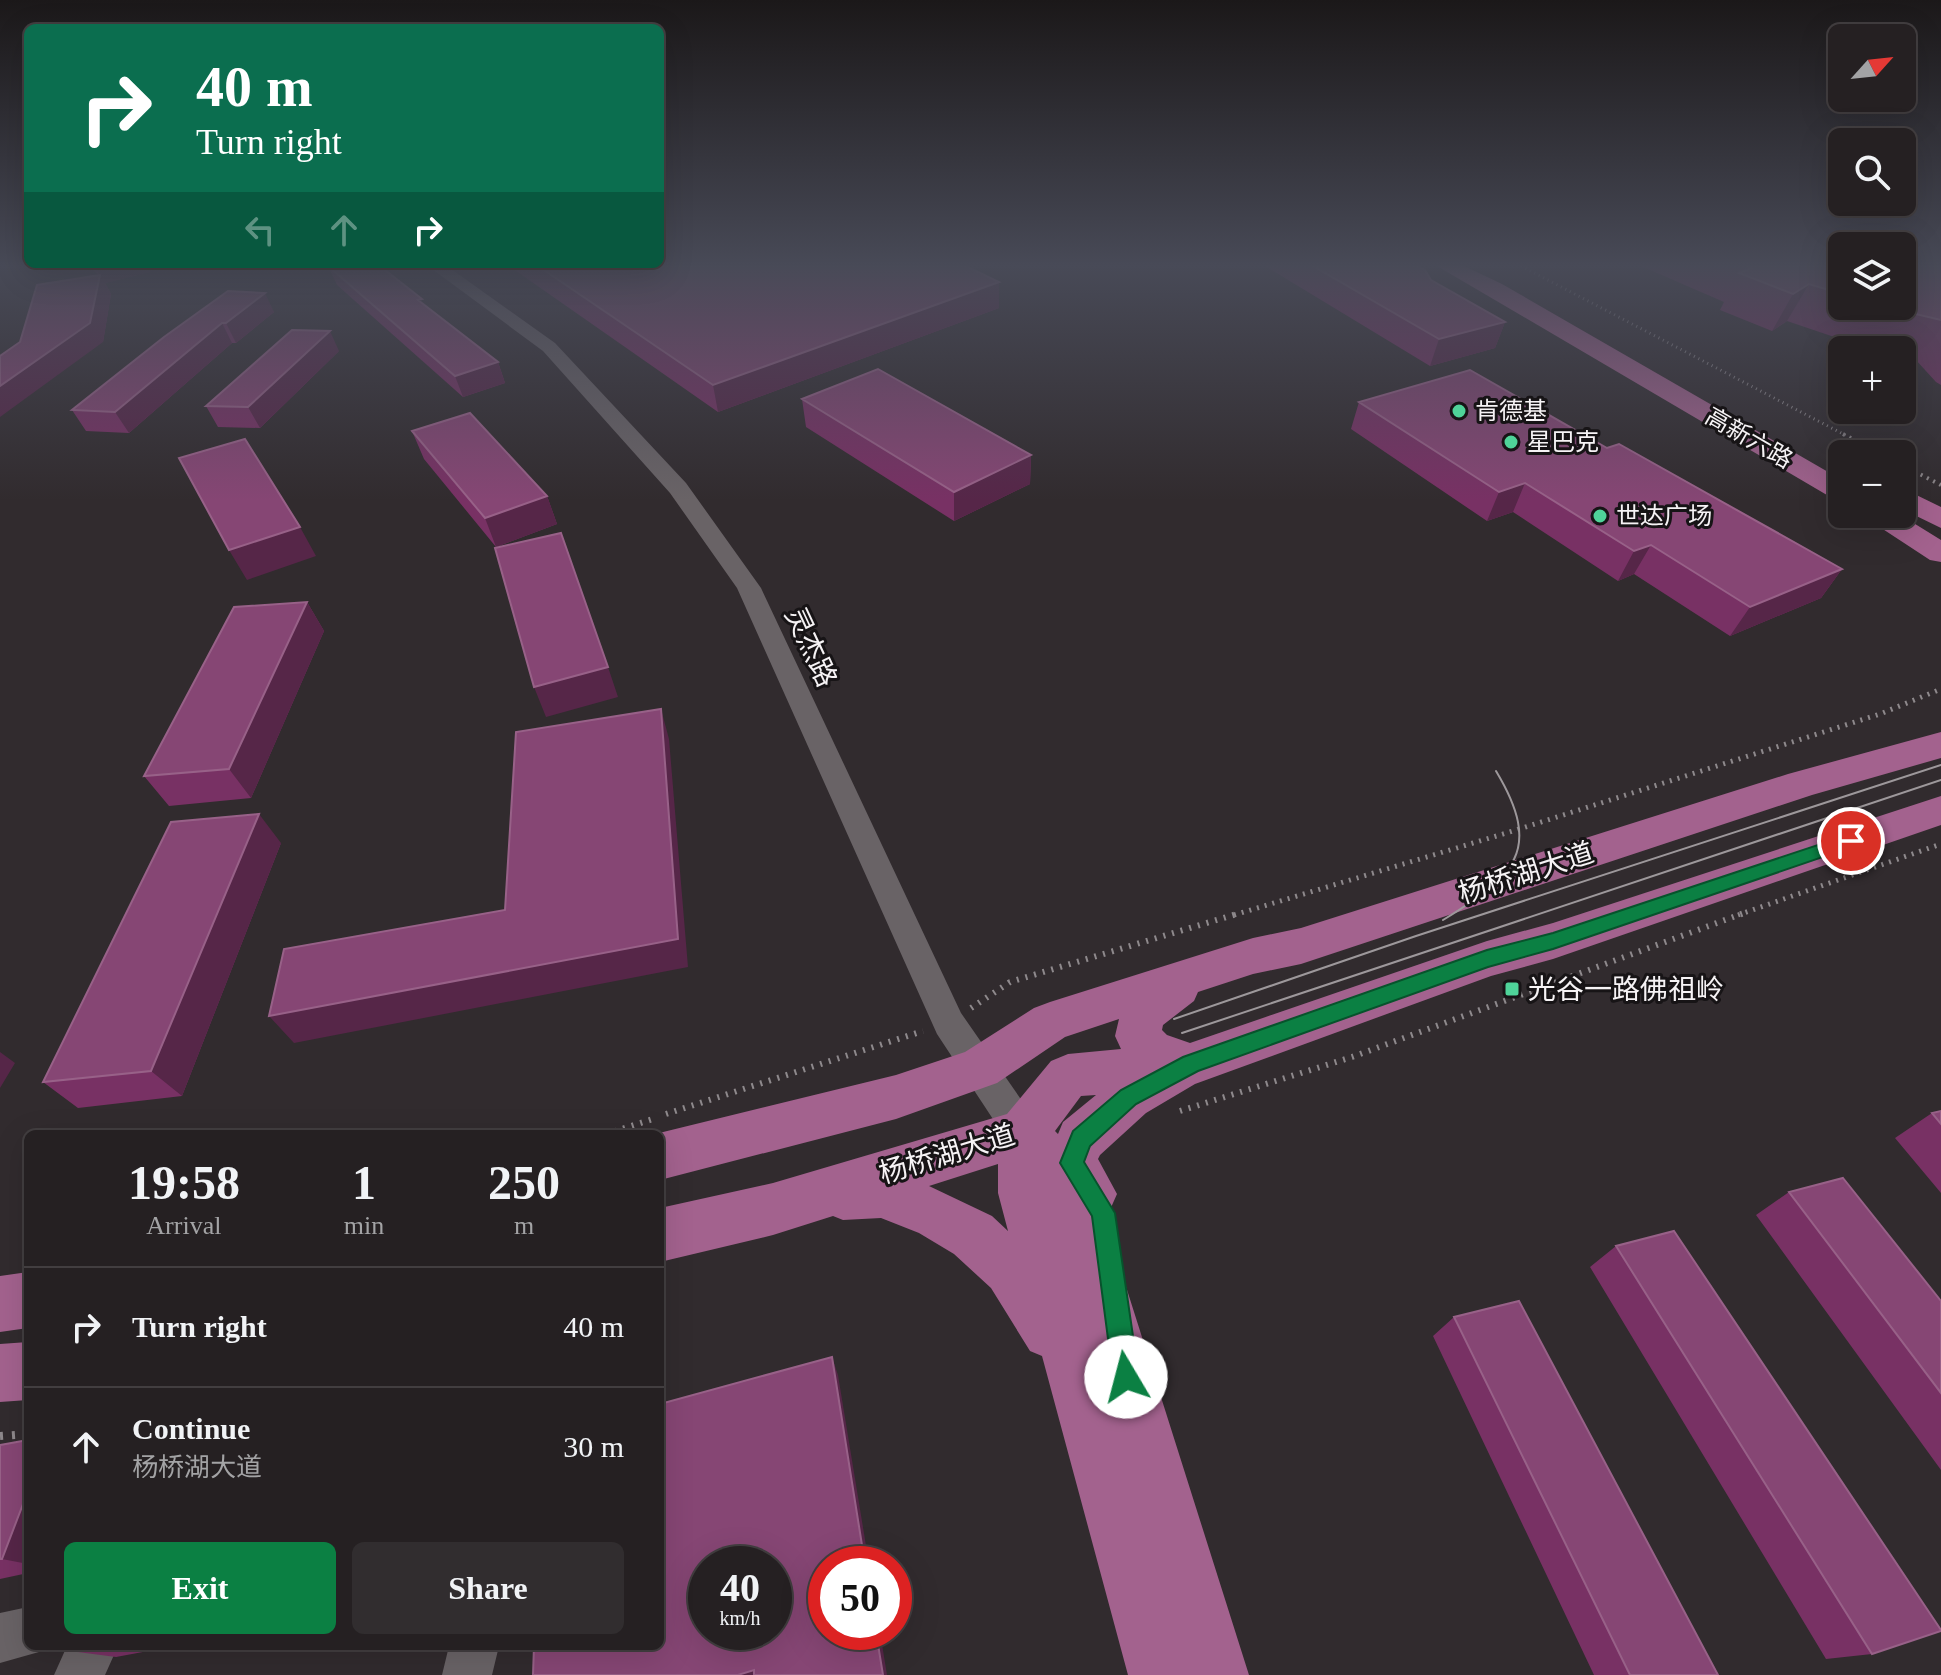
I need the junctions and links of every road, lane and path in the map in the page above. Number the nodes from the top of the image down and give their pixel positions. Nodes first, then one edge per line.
1 (545, 344) edge
2 (1589, 344) edge
3 (1624, 344) edge
4 (1671, 344) edge
5 (1855, 440) edge
6 (1828, 456) edge
7 (1916, 472) edge
8 (1828, 484) edge
9 (1941, 485) edge
10 (1916, 505) edge
11 (1941, 519) edge
12 (1902, 528) edge
13 (1908, 528) edge
14 (1941, 544) edge
15 (1941, 553) edge
16 (1941, 689) edge
17 (1941, 745) edge
18 (1941, 810) edge
19 (1941, 844) edge
20 (1205, 972) junction
21 (949, 1023) junction
22 (1190, 1064) junction
23 (980, 1068) junction
24 (1173, 1113) dead end
25 (618, 1130) edge
26 (1023, 1133) junction
27 (664, 1155) edge
28 (811, 1197) junction
29 (664, 1234) edge
30 (24, 1301) edge
31 (0, 1304) edge
32 (24, 1371) edge
33 (0, 1373) edge
34 (1100, 1375) junction
35 (24, 1434) edge
36 (0, 1436) edge
37 (24, 1633) edge
38 (0, 1638) edge
39 (91, 1650) edge
40 (473, 1650) edge
41 (79, 1675) edge
42 (467, 1675) edge
43 (1162, 1675) edge
44 (1215, 1675) edge

1 - 21 street, 灵杰路
2 - 8 main road, 高新六路
3 - 6 main road, 高新六路
4 - 5 path
7 - 9 path
10 - 11 main road
12 - 15 main road
13 - 14 main road
16 - 21 path
17 - 20 main road, 杨桥湖大道
18 - 22 main road, 杨桥湖大道
19 - 24 path
20 - 22 main road
20 - 23 main road, 杨桥湖大道
21 - 23 street, 灵杰路
21 - 25 path
22 - 26 main road, 杨桥湖大道
22 - 34 main road
23 - 26 street, 灵杰路
23 - 27 main road, 杨桥湖大道
26 - 28 main road, 杨桥湖大道
26 - 34 main road
28 - 29 main road, 杨桥湖大道
28 - 34 main road
30 - 31 main road
32 - 33 main road
34 - 43 main road
34 - 44 main road
35 - 36 path
37 - 38 street
39 - 41 street
40 - 42 street

